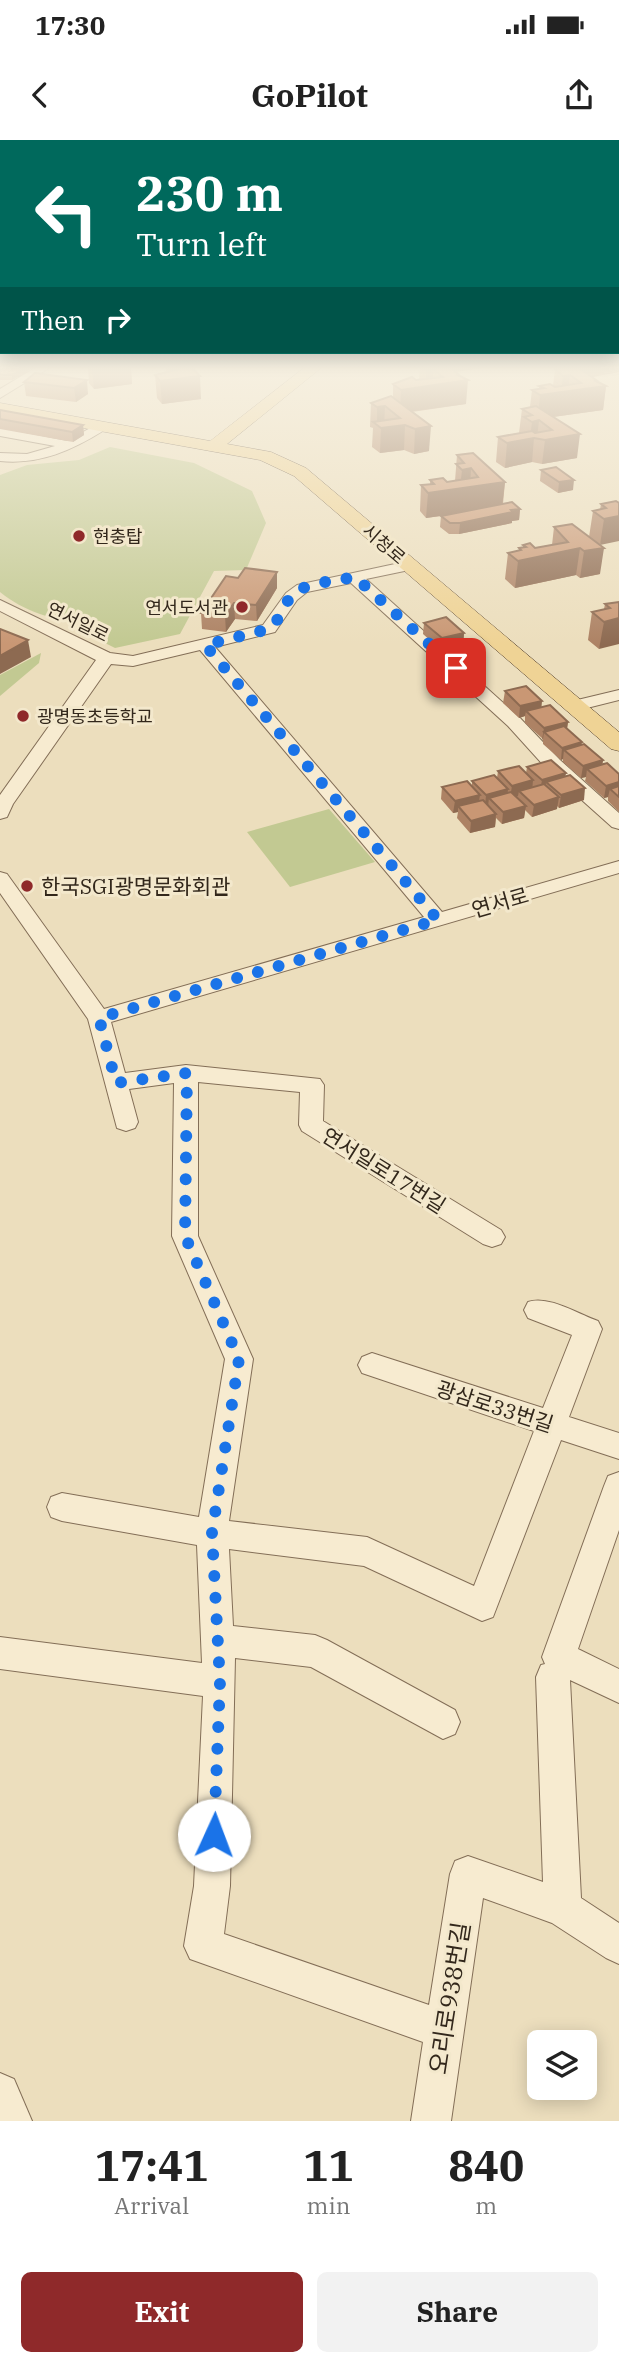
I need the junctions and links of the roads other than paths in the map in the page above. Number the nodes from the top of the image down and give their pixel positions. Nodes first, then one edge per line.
1 (275, 460) edge
2 (409, 566) junction
3 (355, 577) junction
4 (0, 605) edge
5 (205, 645) junction
6 (106, 658) junction
7 (619, 695) edge
8 (575, 706) junction
9 (619, 744) edge
10 (0, 814) edge
11 (619, 823) edge
12 (619, 867) edge
13 (0, 878) edge
14 (438, 920) junction
15 (99, 1018) junction
16 (187, 1073) junction
17 (116, 1083) junction
18 (126, 1122) dead end
19 (492, 1237) dead end
20 (538, 1310) dead end
21 (372, 1365) dead end
22 (551, 1424) junction
23 (619, 1446) edge
24 (619, 1486) edge
25 (62, 1507) dead end
26 (212, 1533) junction
27 (218, 1640) junction
28 (0, 1653) edge
29 (556, 1667) junction
30 (220, 1682) junction
31 (619, 1686) edge
32 (443, 1722) dead end
33 (563, 1908) junction
34 (619, 1945) edge
35 (444, 2030) junction
36 (0, 2093) edge
37 (12, 2121) edge
38 (431, 2121) edge

1 - 2 main road, 시청로
2 - 3 street, 연서일로
2 - 8 main road, 시청로
3 - 5 street, 연서일로
3 - 11 street
4 - 6 street, 연서일로
5 - 6 street, 연서일로
5 - 14 street
6 - 10 street
7 - 8 street
8 - 9 main road, 시청로
12 - 14 street, 연서로
13 - 15 street
14 - 15 street, 연서로
15 - 17 street
16 - 17 street
16 - 19 street, 연서일로17번길
16 - 26 street
17 - 18 street
20 - 22 street
21 - 22 street, 광삼로33번길
22 - 23 street, 광삼로33번길
22 - 26 street
24 - 29 street
25 - 26 street
26 - 27 street
27 - 30 street
27 - 32 street
28 - 30 street
29 - 31 street
29 - 33 street
30 - 35 street
33 - 34 street
33 - 35 street, 오리로938번길
35 - 38 street, 오리로938번길
36 - 37 street

